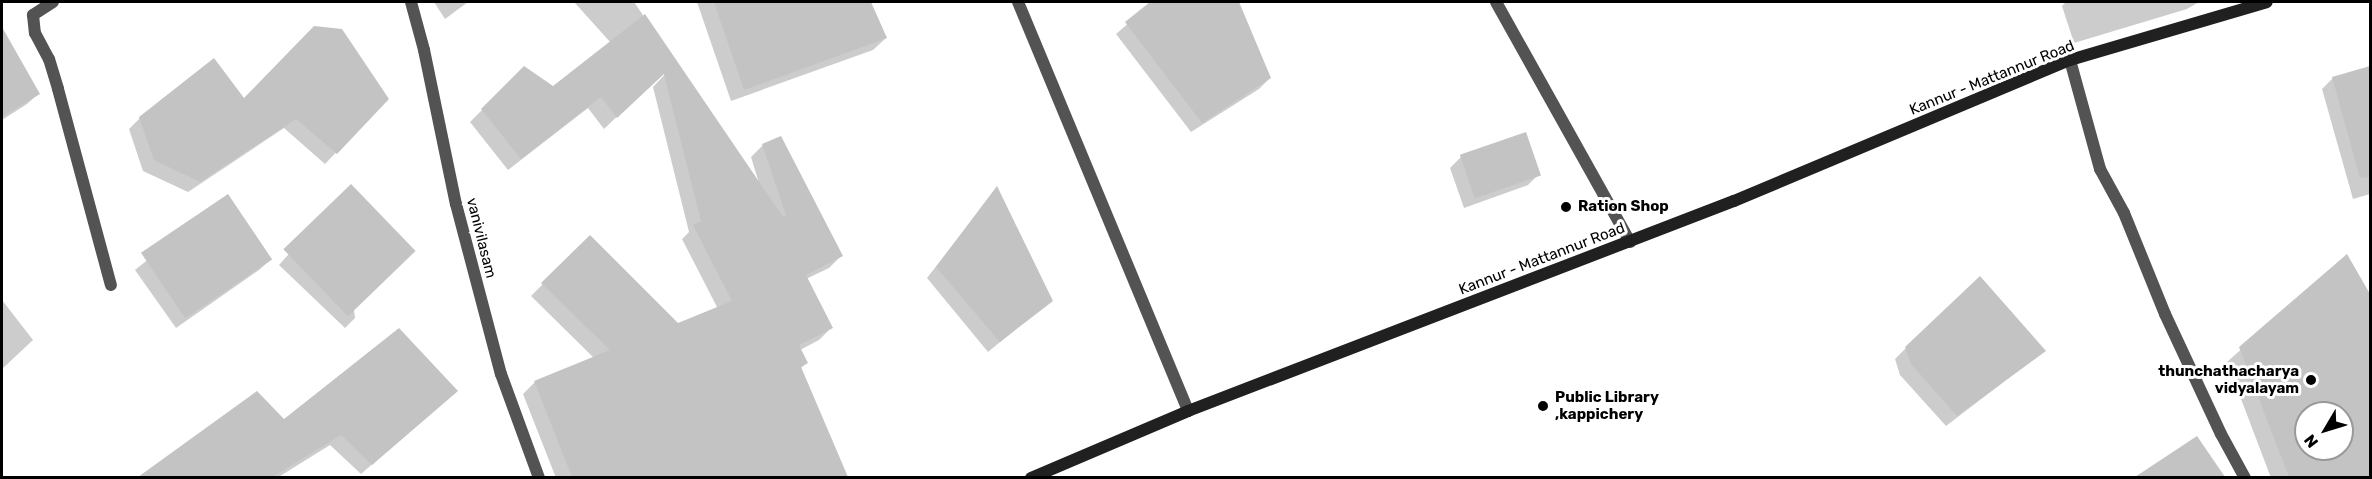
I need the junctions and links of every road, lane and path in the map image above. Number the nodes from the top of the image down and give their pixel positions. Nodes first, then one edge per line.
1 (53, 2) edge
2 (411, 2) edge
3 (1018, 2) edge
4 (1496, 2) edge
5 (2267, 2) edge
6 (2070, 60) junction
7 (1629, 242) junction
8 (111, 285) dead end
9 (1188, 411) junction
10 (539, 477) edge
11 (1032, 477) edge
12 (2245, 477) edge

1 - 8 street
2 - 10 street, vanivilasam
3 - 9 street
4 - 7 street
5 - 6 main road, Kannur - Mattannur Road
6 - 7 main road, Kannur - Mattannur Road
6 - 12 street
7 - 9 main road, Kannur - Mattannur Road
9 - 11 main road, Kannur - Mattannur Road

